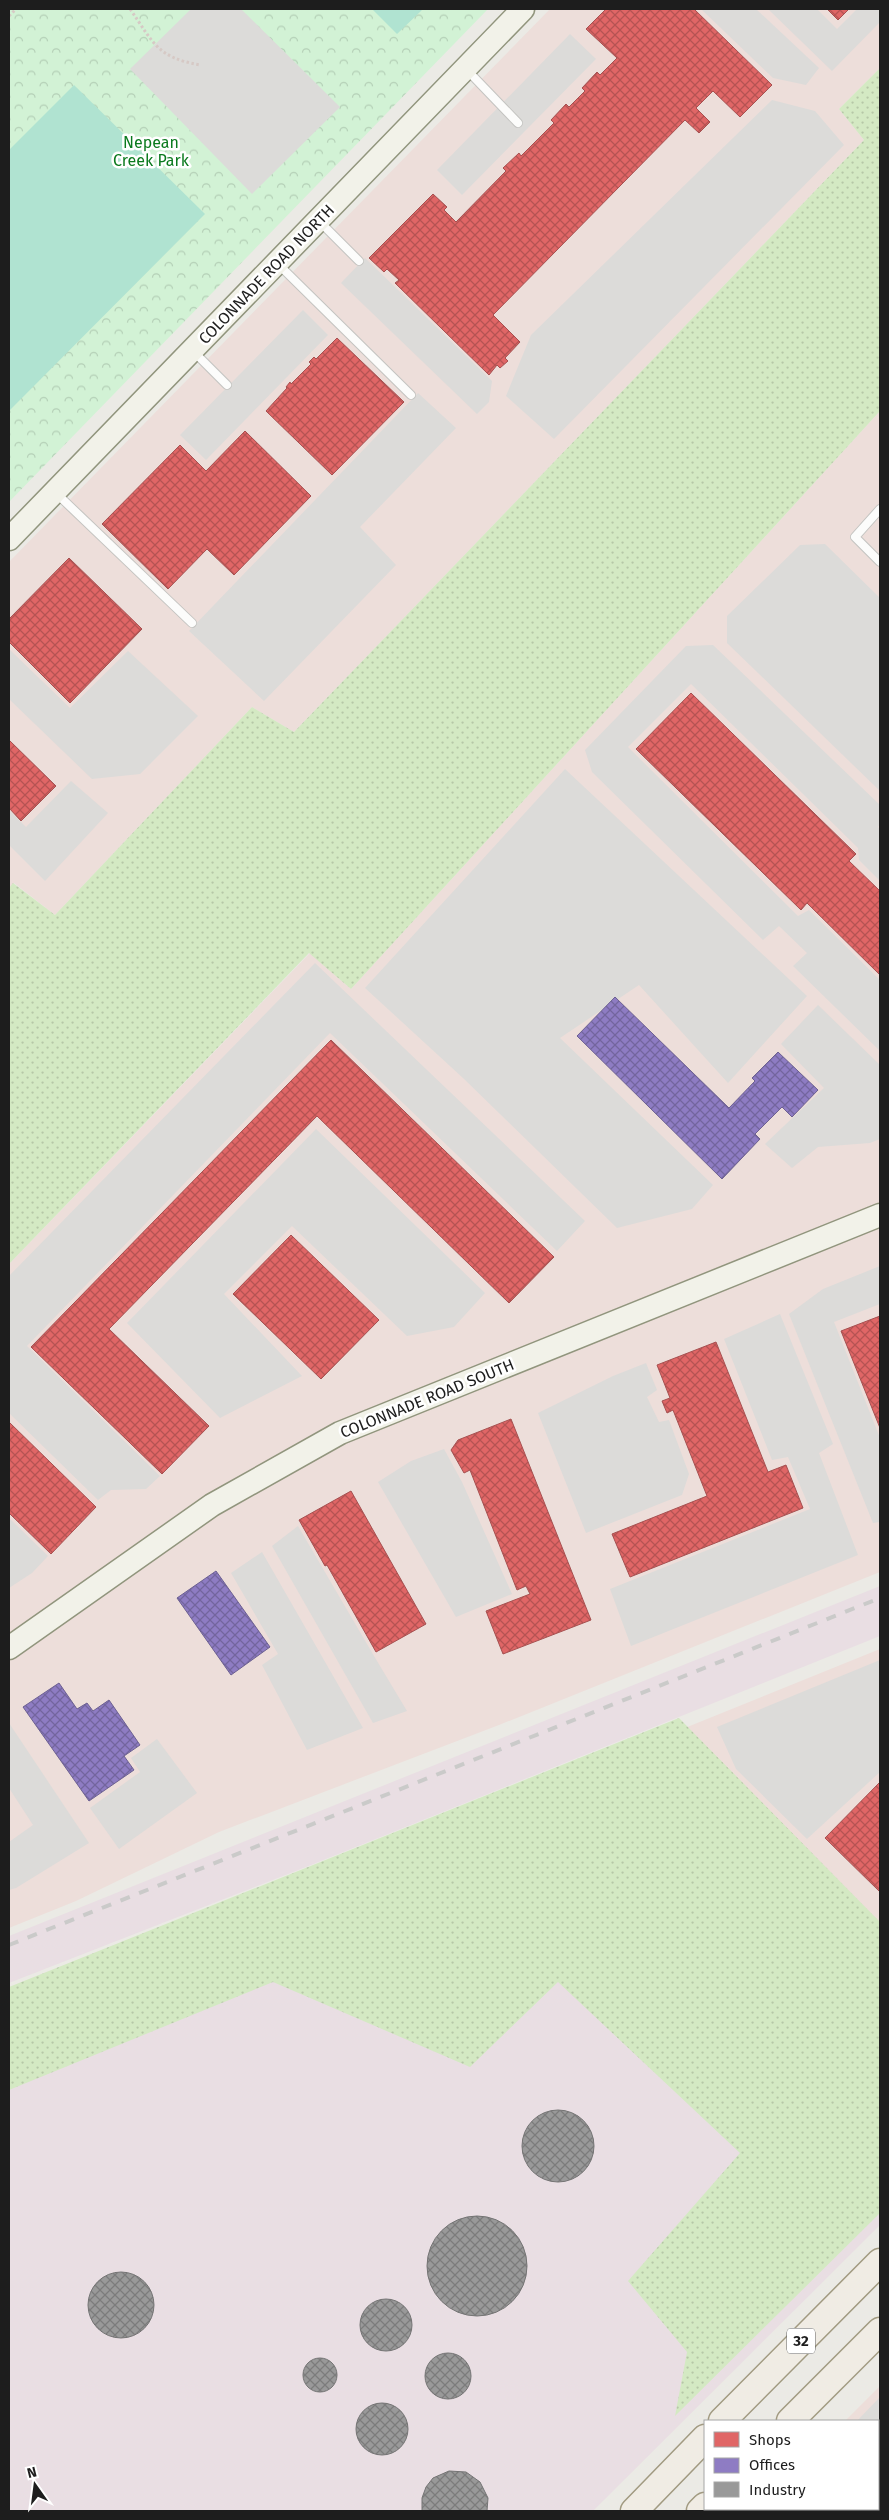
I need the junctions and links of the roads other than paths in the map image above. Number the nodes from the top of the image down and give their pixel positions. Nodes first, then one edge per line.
1 (523, 9) edge
2 (466, 68) junction
3 (518, 123) dead end
4 (318, 220) junction
5 (359, 261) dead end
6 (277, 262) junction
7 (192, 350) junction
8 (227, 385) dead end
9 (411, 395) dead end
10 (54, 492) junction
11 (880, 509) edge
12 (9, 539) edge
13 (880, 562) edge
14 (192, 623) dead end
15 (880, 1215) edge
16 (9, 1648) edge
17 (880, 2262) edge
18 (880, 2331) edge
19 (723, 2420) edge
20 (791, 2420) edge
21 (704, 2439) edge
22 (634, 2511) edge

1 - 2 street, COLONNADE ROAD NORTH
2 - 3 lane
2 - 4 street, COLONNADE ROAD NORTH
4 - 5 lane
4 - 6 street, COLONNADE ROAD NORTH
6 - 7 street, COLONNADE ROAD NORTH
6 - 9 lane
7 - 8 lane
7 - 10 street, COLONNADE ROAD NORTH
10 - 12 street, COLONNADE ROAD NORTH
10 - 14 lane
11 - 13 lane
15 - 16 street, COLONNADE ROAD SOUTH
17 - 19 main road, 32
18 - 20 main road
21 - 22 main road

